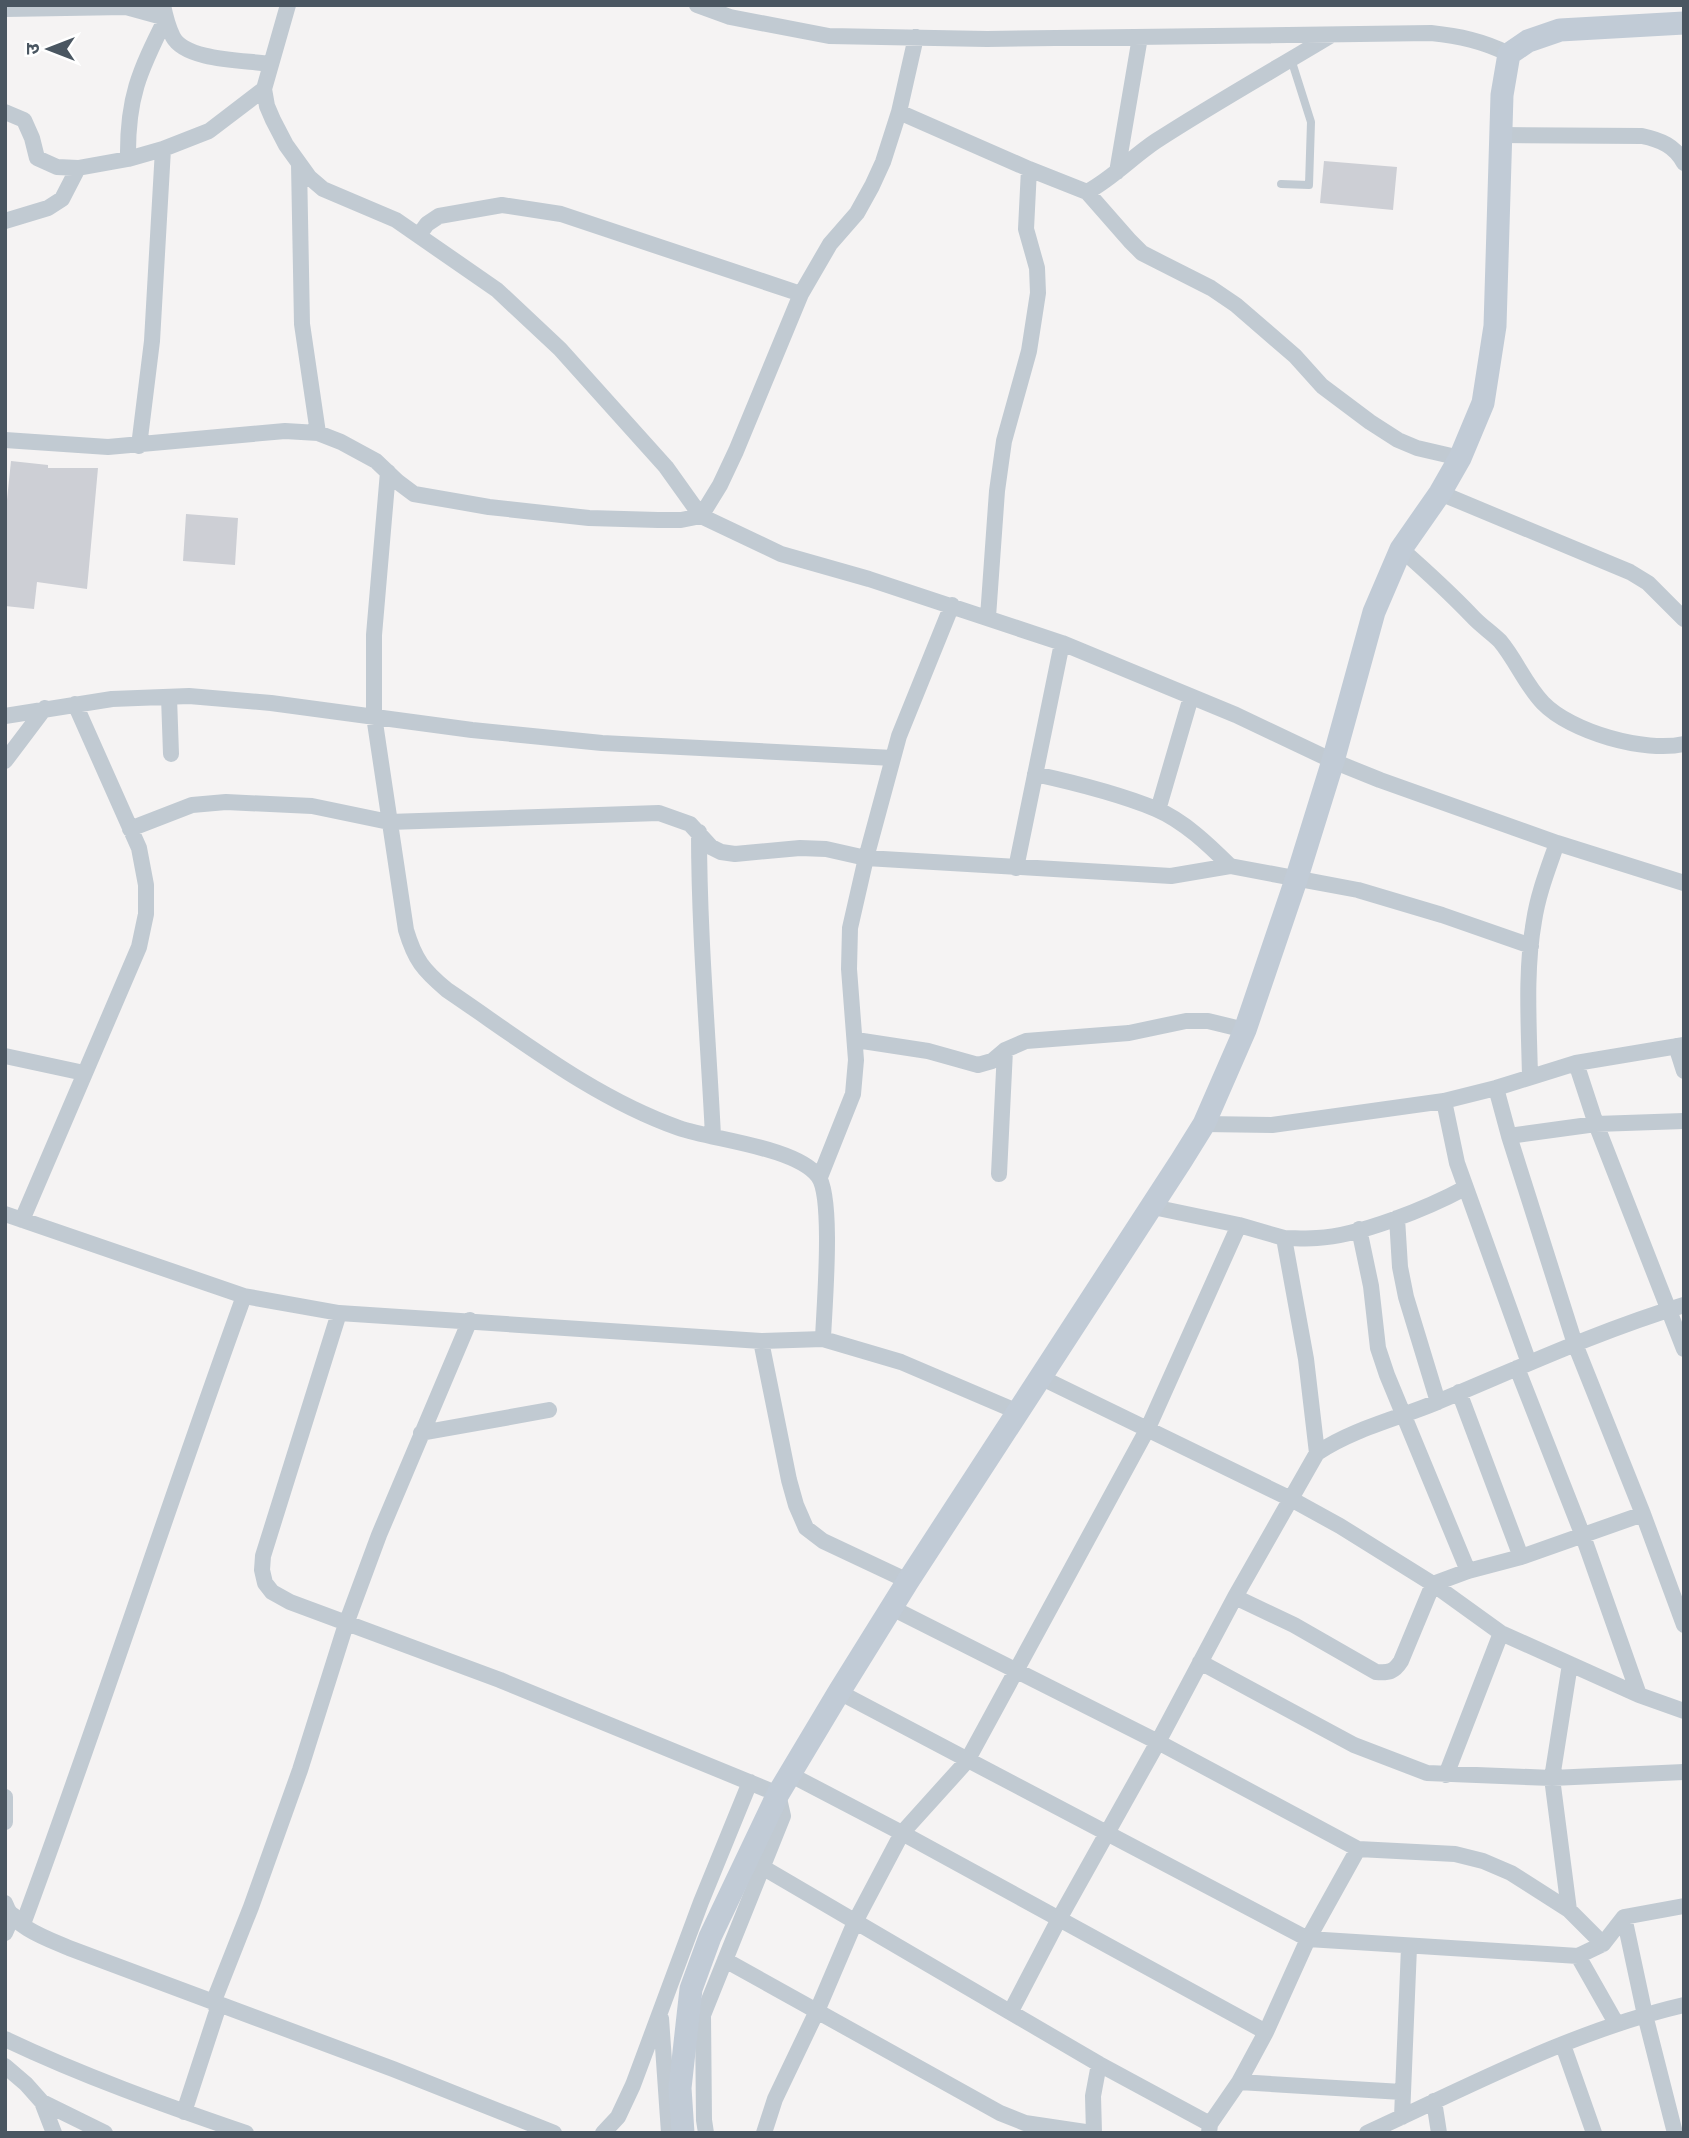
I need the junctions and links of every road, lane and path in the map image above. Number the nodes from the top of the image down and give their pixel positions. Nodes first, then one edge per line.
1 (288, 5) edge
2 (697, 5) edge
3 (5, 9) edge
4 (164, 12) edge
5 (1684, 23) edge
6 (1332, 35) junction
7 (916, 37) junction
8 (1140, 37) junction
9 (1509, 54) junction
10 (1291, 59) junction
11 (270, 64) junction
12 (264, 89) junction
13 (5, 112) edge
14 (899, 112) junction
15 (1501, 135) junction
16 (163, 149) junction
17 (128, 159) junction
18 (1684, 163) edge
19 (299, 164) junction
20 (78, 168) junction
21 (1029, 169) junction
22 (1117, 172) junction
23 (1281, 184) dead end
24 (1087, 192) junction
25 (5, 221) edge
26 (419, 235) junction
27 (801, 294) junction
28 (318, 433) junction
29 (5, 440) edge
30 (139, 446) junction
31 (1460, 458) junction
32 (388, 472) junction
33 (1440, 493) junction
34 (701, 516) junction
35 (1401, 549) junction
36 (952, 606) junction
37 (988, 617) junction
38 (1684, 619) edge
39 (1062, 643) junction
40 (169, 696) junction
41 (1191, 696) junction
42 (75, 704) junction
43 (46, 708) junction
44 (5, 716) edge
45 (374, 716) junction
46 (1684, 744) edge
47 (171, 754) dead end
48 (893, 758) junction
49 (5, 761) edge
50 (1333, 761) junction
51 (1035, 774) junction
52 (1158, 810) junction
53 (389, 822) junction
54 (130, 829) junction
55 (699, 832) junction
56 (1557, 843) junction
57 (866, 858) junction
58 (1230, 866) junction
59 (1016, 868) junction
60 (1297, 877) junction
61 (1684, 883) edge
62 (1531, 946) junction
63 (1245, 1030) junction
64 (856, 1040) junction
65 (1680, 1046) edge
66 (1005, 1050) junction
67 (5, 1056) edge
68 (1576, 1063) junction
69 (1684, 1071) edge
70 (85, 1073) junction
71 (1530, 1077) junction
72 (1496, 1088) junction
73 (1444, 1101) junction
74 (1684, 1121) edge
75 (1204, 1124) junction
76 (1596, 1124) junction
77 (713, 1136) junction
78 (1509, 1136) junction
79 (999, 1174) dead end
80 (820, 1177) junction
81 (1465, 1188) junction
82 (1153, 1207) junction
83 (5, 1213) edge
84 (1397, 1218) junction
85 (22, 1220) junction
86 (1239, 1225) junction
87 (1359, 1229) junction
88 (1284, 1238) junction
89 (244, 1296) junction
90 (1676, 1307) edge
91 (339, 1313) junction
92 (470, 1320) junction
93 (823, 1339) junction
94 (761, 1341) junction
95 (1575, 1343) junction
96 (1684, 1349) edge
97 (1523, 1366) junction
98 (1040, 1377) junction
99 (1459, 1392) junction
100 (1438, 1402) junction
101 (549, 1410) dead end
102 (1018, 1412) junction
103 (1405, 1415) junction
104 (1148, 1428) junction
105 (421, 1433) junction
106 (1317, 1453) junction
107 (1291, 1499) junction
108 (1643, 1514) junction
109 (1583, 1536) junction
110 (1521, 1558) junction
111 (1468, 1572) junction
112 (908, 1581) junction
113 (1433, 1584) junction
114 (1235, 1597) junction
115 (892, 1608) junction
116 (346, 1624) junction
117 (1684, 1625) edge
118 (1501, 1633) junction
119 (1200, 1662) junction
120 (1570, 1664) junction
121 (1016, 1671) junction
122 (838, 1692) junction
123 (1639, 1695) junction
124 (1684, 1711) edge
125 (1158, 1742) junction
126 (967, 1761) junction
127 (1684, 1772) edge
128 (1446, 1775) junction
129 (1552, 1778) junction
130 (750, 1782) junction
131 (784, 1784) junction
132 (5, 1797) edge
133 (5, 1822) edge
134 (902, 1833) junction
135 (1107, 1835) junction
136 (1358, 1849) junction
137 (762, 1867) junction
138 (1684, 1906) edge
139 (1569, 1910) junction
140 (14, 1914) edge
141 (1624, 1917) junction
142 (1059, 1919) junction
143 (855, 1922) junction
144 (5, 1933) edge
145 (1308, 1939) junction
146 (1603, 1944) junction
147 (1409, 1947) junction
148 (1578, 1956) junction
149 (725, 1960) junction
150 (216, 2004) junction
151 (1684, 2005) edge
152 (817, 2011) junction
153 (1011, 2011) junction
154 (660, 2012) junction
155 (1644, 2015) junction
156 (1616, 2023) junction
157 (1266, 2032) junction
158 (5, 2039) edge
159 (1563, 2045) junction
160 (1098, 2064) junction
161 (5, 2066) edge
162 (1239, 2082) junction
163 (1402, 2092) junction
164 (1434, 2101) junction
165 (42, 2102) junction
166 (184, 2112) junction
167 (1402, 2117) junction
168 (1209, 2128) edge
169 (533, 2129) edge
170 (54, 2133) edge
171 (106, 2133) edge
172 (246, 2133) edge
173 (554, 2133) edge
174 (603, 2133) edge
175 (669, 2133) edge
176 (683, 2133) edge
177 (706, 2133) edge
178 (764, 2133) edge
179 (1093, 2133) edge
180 (1367, 2133) edge
181 (1439, 2133) edge
182 (1594, 2133) edge
183 (1675, 2133) edge

1 - 11 street
2 - 7 street
3 - 4 street
4 - 11 street
4 - 17 street
5 - 9 street
6 - 8 street
6 - 9 street
6 - 10 street
7 - 8 street
7 - 14 street
8 - 22 street
9 - 15 street
10 - 22 street
10 - 23 lane
11 - 12 street
12 - 16 street
12 - 19 street
13 - 20 street
14 - 21 street
14 - 27 street
15 - 18 street
15 - 31 street
16 - 17 street
16 - 30 street
17 - 20 street
19 - 26 street
19 - 28 street
20 - 25 street
21 - 24 street
21 - 37 street
22 - 24 street
24 - 31 street
26 - 27 street
26 - 34 street
27 - 34 street
28 - 30 street
28 - 32 street
29 - 30 street
31 - 33 street
32 - 34 street
32 - 45 street
33 - 35 street
33 - 38 street
34 - 36 street
35 - 46 street
35 - 50 street
36 - 37 street
36 - 48 street
37 - 39 street
39 - 41 street
39 - 51 street
40 - 42 street
40 - 45 street
40 - 47 street
41 - 50 street
41 - 52 street
42 - 43 street
42 - 54 street
43 - 44 street
43 - 49 street
45 - 48 street
45 - 53 street
48 - 57 street
50 - 56 street
50 - 60 street
51 - 52 street
51 - 59 street
52 - 58 street
53 - 54 street
53 - 55 street
53 - 77 street
54 - 70 street
55 - 57 street
55 - 77 street
56 - 61 street
56 - 62 street
57 - 59 street
57 - 64 street
58 - 59 street
58 - 60 street
60 - 62 street
60 - 63 street
62 - 71 street
63 - 66 street
63 - 75 street
64 - 66 street
64 - 80 street
65 - 68 street
65 - 69 street
66 - 79 street
67 - 70 street
68 - 71 street
68 - 76 street
70 - 85 street
71 - 72 street
72 - 73 street
72 - 78 street
73 - 75 street
73 - 81 street
74 - 76 street
75 - 82 street
76 - 78 street
76 - 90 street
77 - 80 street
78 - 95 street
80 - 93 street
81 - 84 street
81 - 97 street
82 - 86 street
82 - 98 street
83 - 85 street
84 - 87 street
84 - 100 street
85 - 89 street
86 - 88 street
86 - 104 street
87 - 88 street
87 - 103 street
88 - 106 street
89 - 91 street
89 - 140 street
90 - 95 street
90 - 96 street
91 - 92 street
91 - 116 street
92 - 94 street
92 - 105 street
93 - 94 street
93 - 102 street
94 - 112 street
95 - 97 street
95 - 108 street
97 - 99 street
97 - 109 street
98 - 102 street
98 - 104 street
99 - 100 street
99 - 110 street
100 - 103 street
101 - 105 street
102 - 112 street
103 - 106 street
103 - 111 street
104 - 107 street
104 - 121 street
105 - 116 street
106 - 107 street
107 - 113 street
107 - 114 street
108 - 109 street
108 - 117 street
109 - 110 street
109 - 123 street
110 - 111 street
111 - 113 street
112 - 115 street
113 - 114 street
113 - 118 street
114 - 119 street
115 - 121 street
115 - 122 street
116 - 130 street
116 - 150 street
118 - 120 street
118 - 128 street
119 - 125 street
119 - 128 street
120 - 123 street
120 - 129 street
121 - 125 street
121 - 126 street
122 - 126 street
122 - 131 street
123 - 124 street
125 - 135 street
125 - 136 street
126 - 134 street
126 - 135 street
127 - 129 street
128 - 129 street
129 - 139 street
130 - 131 street
130 - 154 street
131 - 134 street
131 - 137 street
131 - 176 street
132 - 133 street
134 - 142 street
134 - 143 street
135 - 142 street
135 - 145 street
136 - 139 street
136 - 145 street
137 - 143 street
137 - 149 street
138 - 141 street
139 - 146 street
140 - 144 street
140 - 150 street
141 - 146 street
141 - 155 street
142 - 153 street
142 - 157 street
143 - 152 street
143 - 153 street
145 - 147 street
145 - 157 street
146 - 148 street
147 - 148 street
147 - 163 street
148 - 156 street
149 - 152 street
149 - 177 street
150 - 166 street
150 - 169 street
151 - 155 street
152 - 178 street
152 - 179 street
153 - 160 street
154 - 174 street
154 - 175 street
155 - 156 street
155 - 183 street
156 - 159 street
157 - 162 street
158 - 166 street
159 - 164 street
159 - 182 street
160 - 168 street
160 - 179 street
161 - 165 street
162 - 163 street
162 - 168 street
163 - 167 street
164 - 167 street
164 - 181 street
165 - 170 street
165 - 171 street
166 - 172 street
167 - 180 street
169 - 173 street

